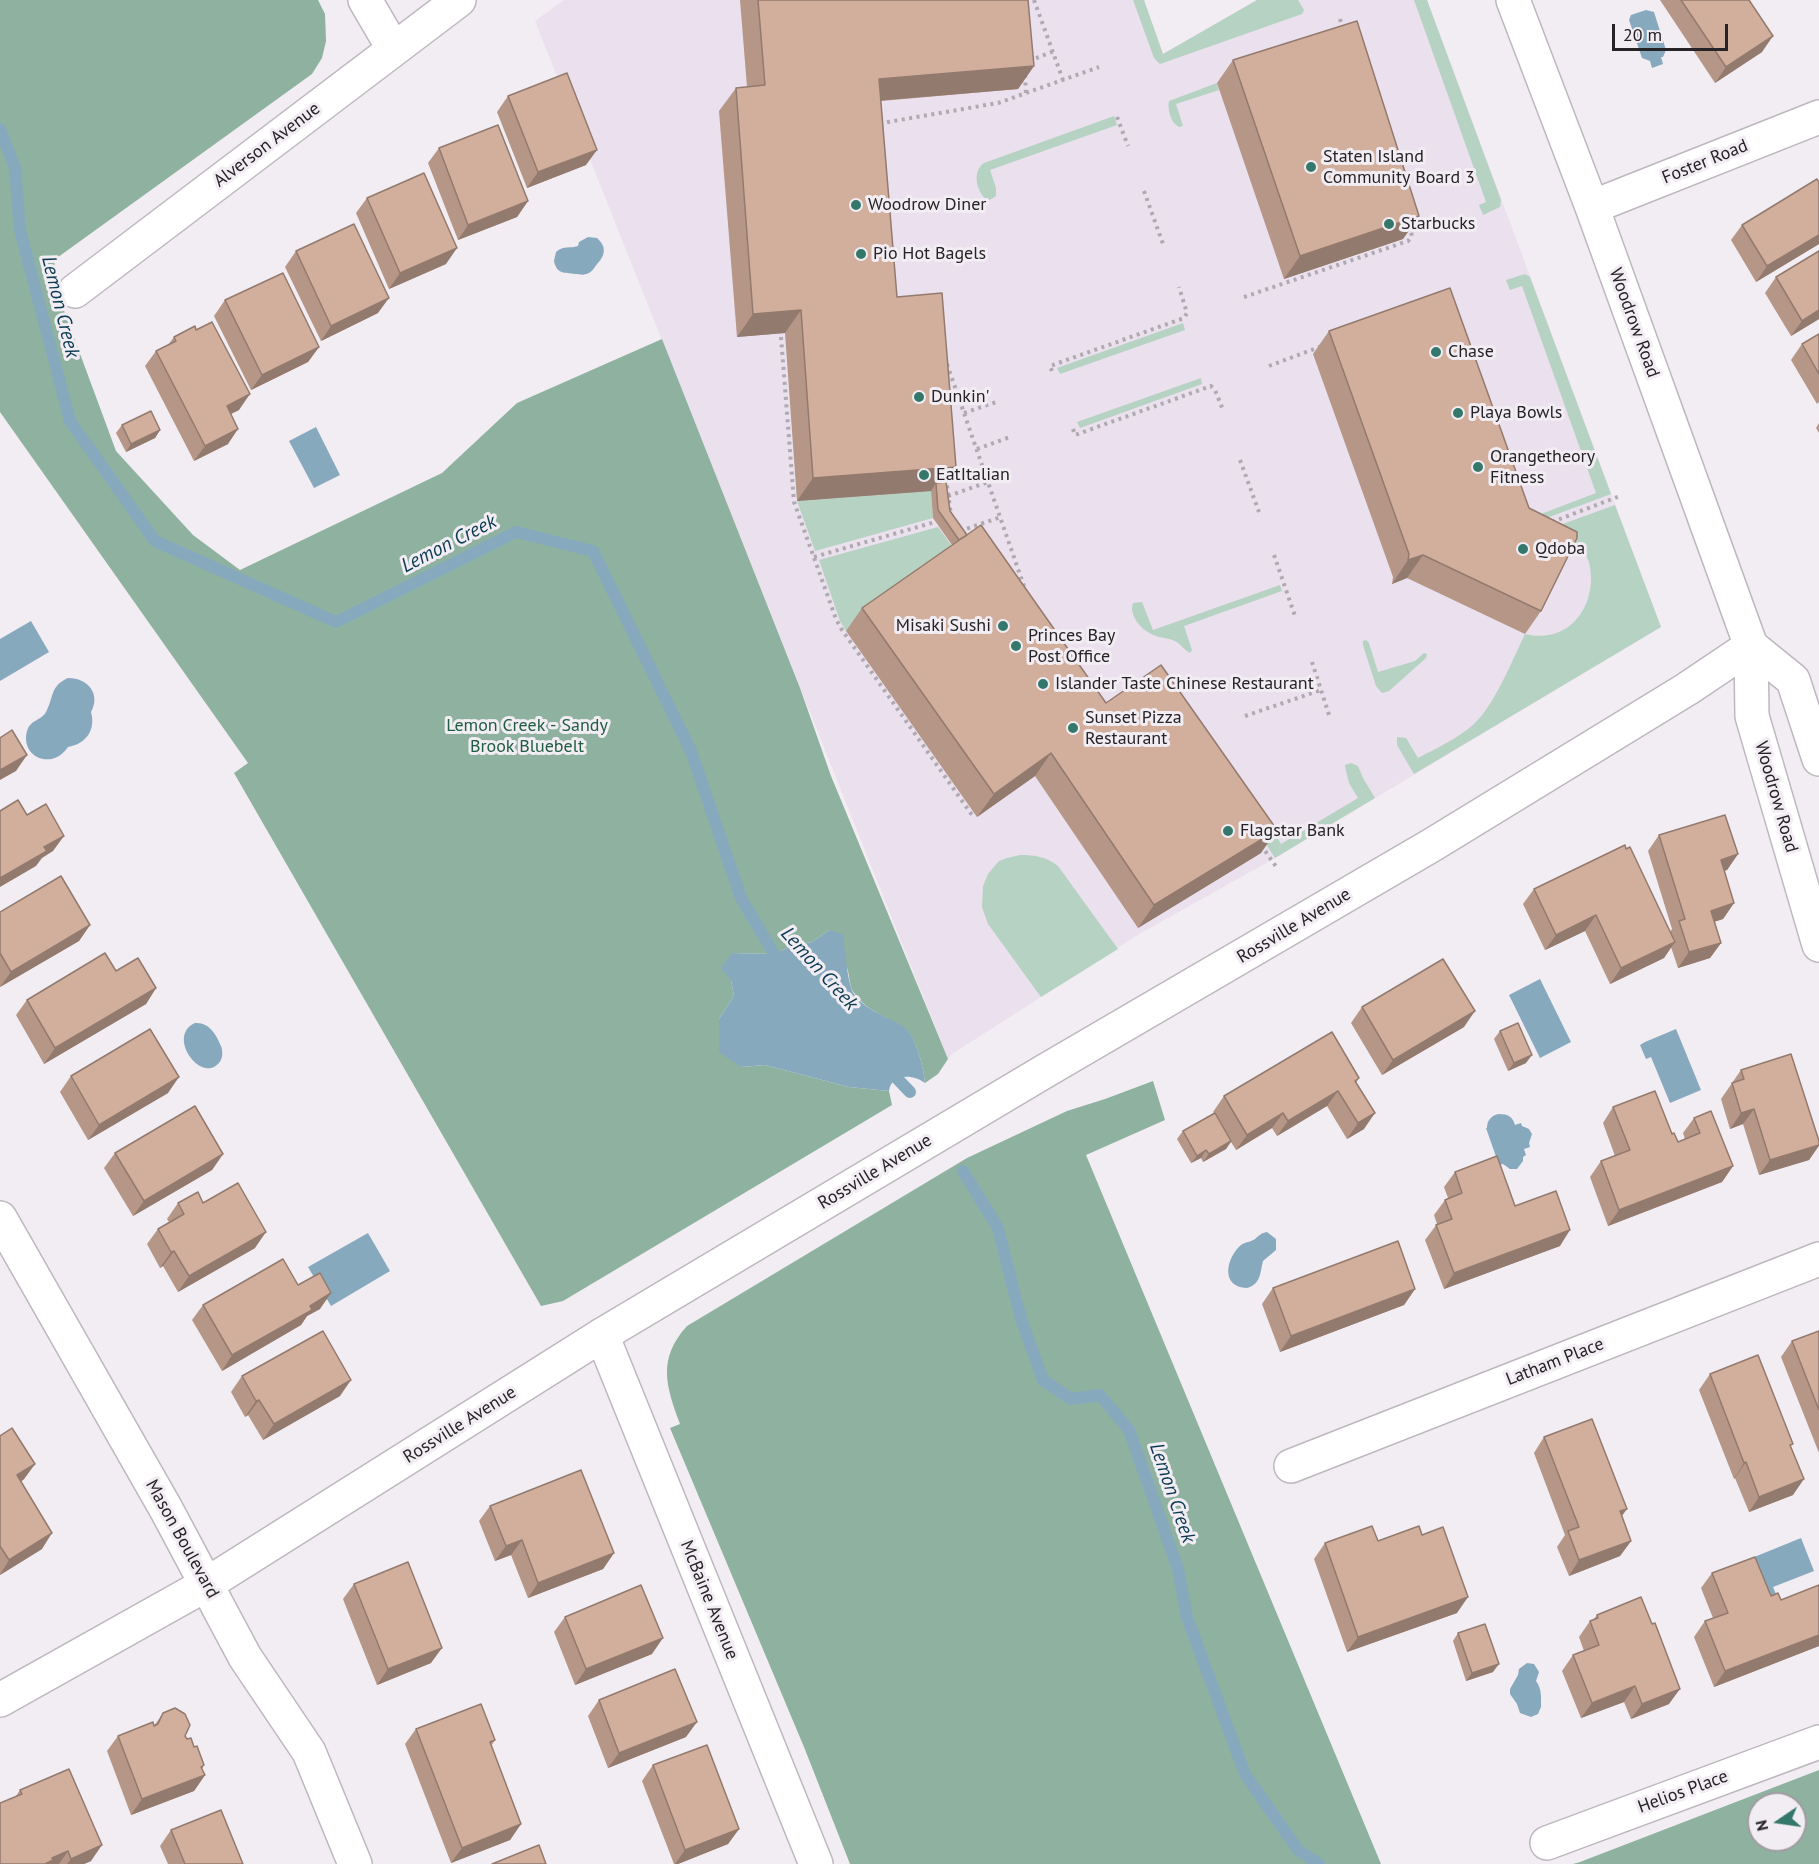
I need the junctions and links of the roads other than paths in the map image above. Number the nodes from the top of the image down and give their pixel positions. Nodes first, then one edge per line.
1 (365, 0) edge
2 (459, 0) edge
3 (1513, 0) edge
4 (393, 48) junction
5 (1819, 117) edge
6 (1592, 207) junction
7 (75, 291) dead end
8 (1751, 646) junction
9 (1819, 759) edge
10 (1819, 945) edge
11 (0, 1218) edge
12 (1819, 1259) edge
13 (602, 1335) junction
14 (1291, 1466) dead end
15 (207, 1584) junction
16 (0, 1700) edge
17 (1819, 1742) edge
18 (1547, 1843) dead end
19 (356, 1864) edge
20 (816, 1864) edge

1 - 4 street
2 - 4 street, Alverson Avenue
3 - 6 street, Woodrow Road
4 - 7 street, Alverson Avenue
5 - 6 street, Foster Road
6 - 8 street, Woodrow Road
8 - 9 street
8 - 10 street, Woodrow Road
8 - 13 street, Rossville Avenue
11 - 15 street, Mason Boulevard
12 - 14 street, Latham Place
13 - 15 street, Rossville Avenue
13 - 20 street, McBaine Avenue
15 - 16 street, Rossville Avenue
15 - 19 street, Mason Boulevard
17 - 18 street, Helios Place

